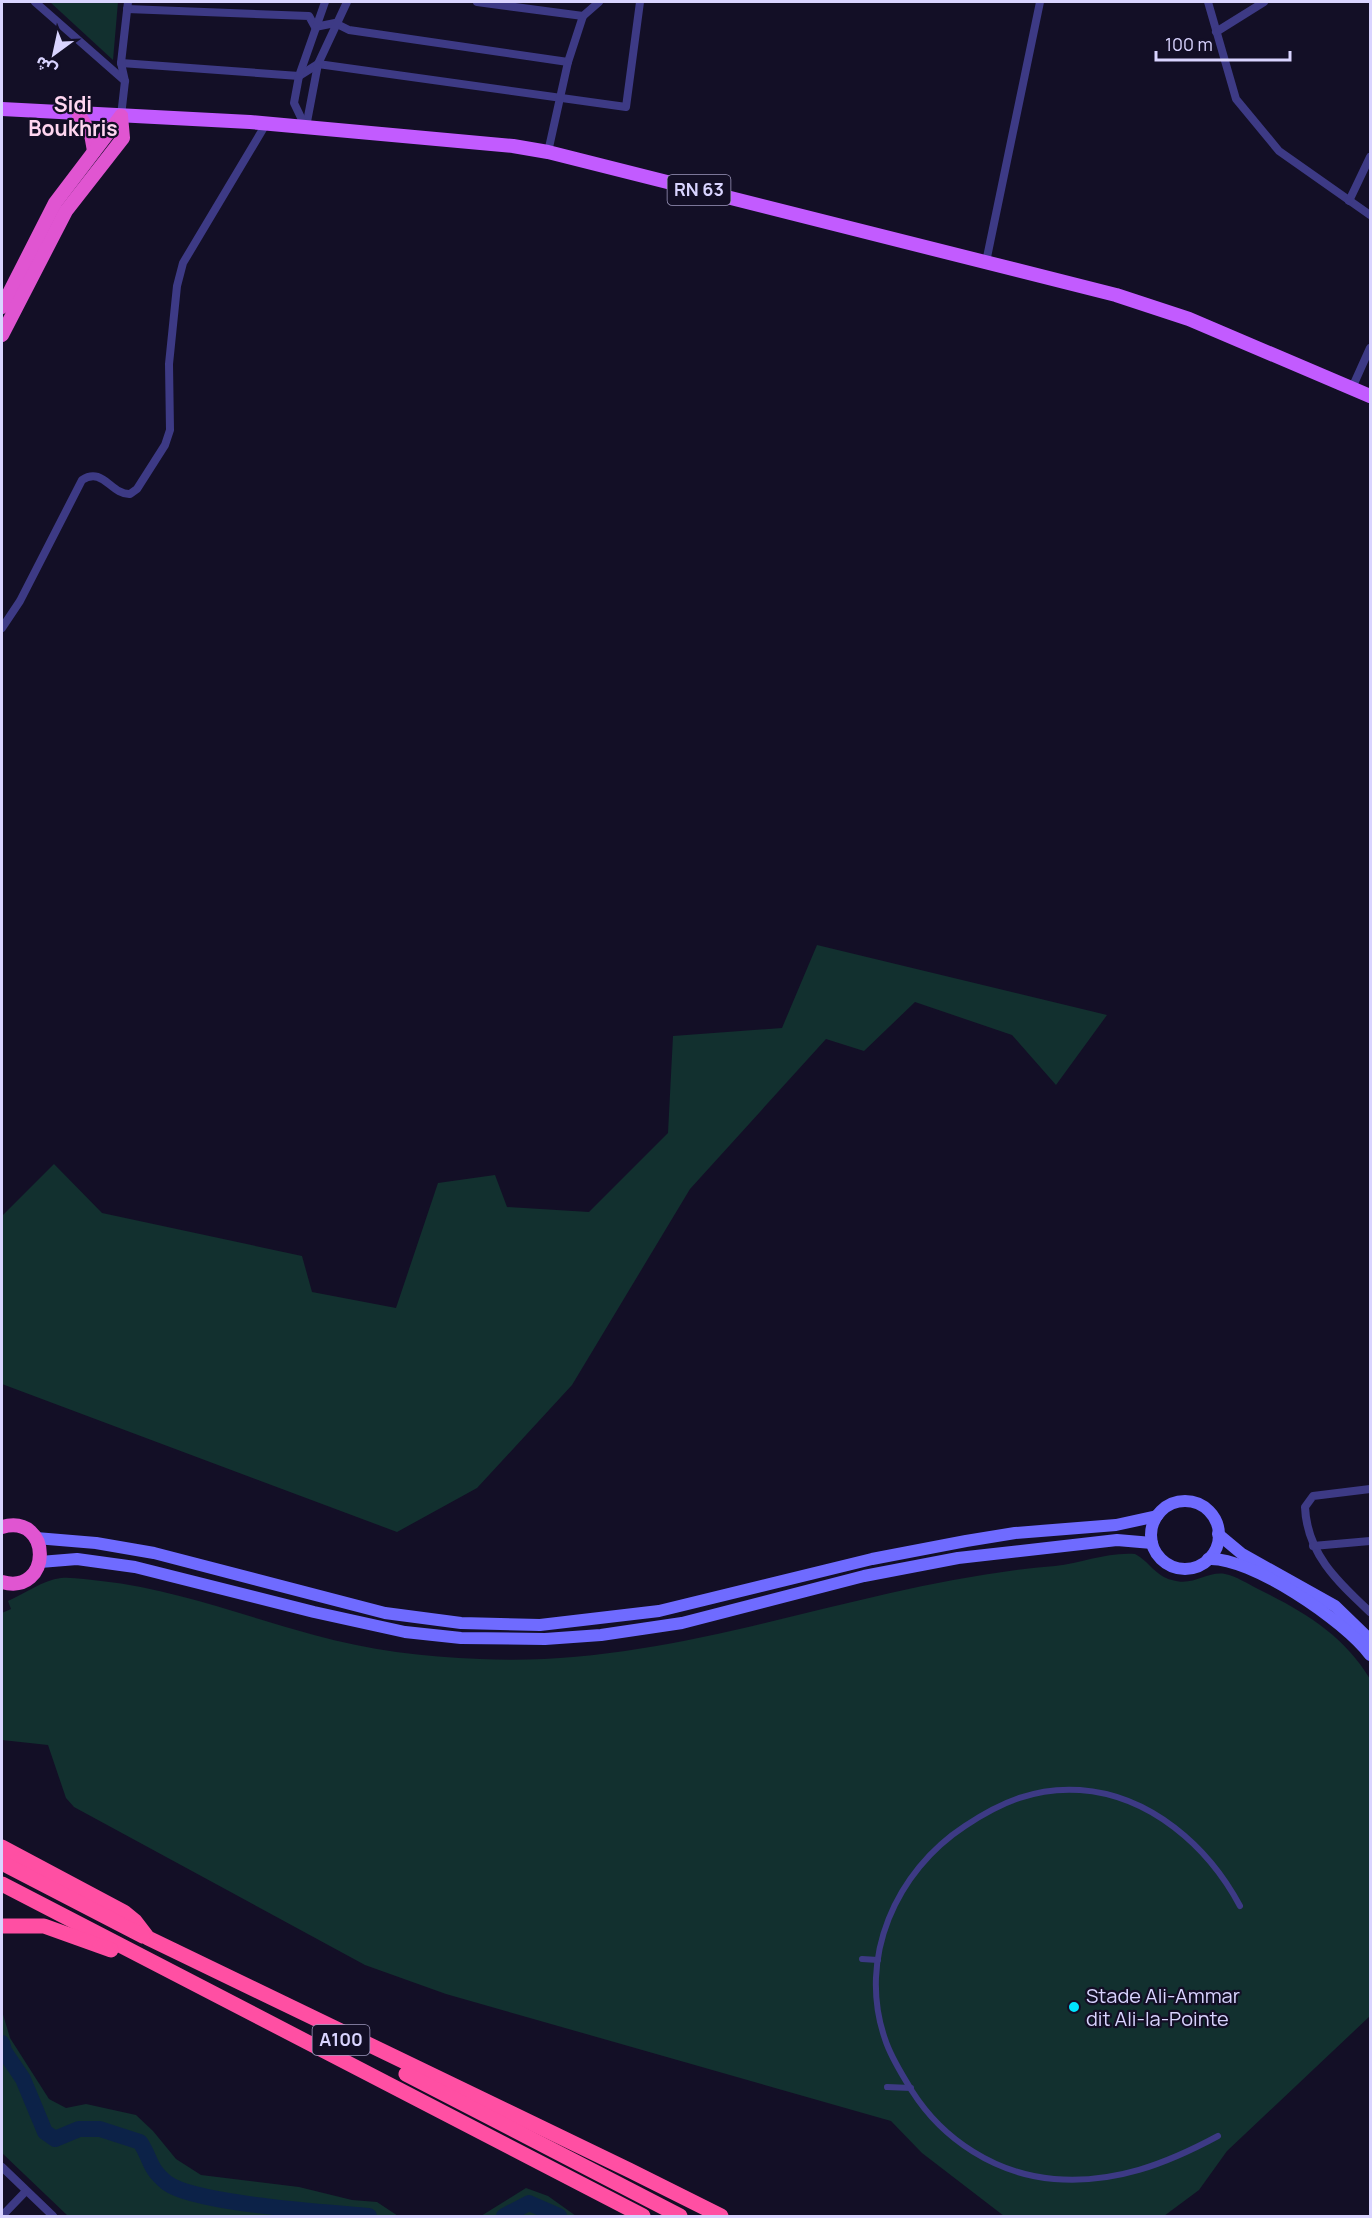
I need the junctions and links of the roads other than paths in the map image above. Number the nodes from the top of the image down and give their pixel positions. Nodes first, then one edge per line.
1 (35, 2) edge
2 (325, 2) edge
3 (347, 2) edge
4 (477, 2) edge
5 (599, 2) edge
6 (640, 2) edge
7 (1040, 2) edge
8 (1208, 2) edge
9 (1264, 2) edge
10 (128, 5) edge
11 (583, 16) junction
12 (334, 23) junction
13 (315, 27) junction
14 (1215, 32) junction
15 (568, 62) junction
16 (121, 63) junction
17 (318, 64) junction
18 (299, 76) junction
19 (124, 81) junction
20 (561, 97) junction
21 (2, 109) edge
22 (79, 115) junction
23 (121, 116) junction
24 (266, 124) junction
25 (306, 128) junction
26 (94, 151) junction
27 (548, 152) junction
28 (1371, 157) edge
29 (1349, 201) junction
30 (1371, 215) edge
31 (986, 262) junction
32 (2, 307) edge
33 (2, 335) edge
34 (1371, 348) edge
35 (1352, 388) junction
36 (1371, 396) edge
37 (2, 628) edge
38 (1371, 1489) edge
39 (1157, 1516) junction
40 (2, 1526) edge
41 (1218, 1534) junction
42 (36, 1538) junction
43 (1371, 1540) edge
44 (1152, 1543) junction
45 (1313, 1546) junction
46 (1208, 1559) junction
47 (40, 1562) junction
48 (2, 1582) edge
49 (1371, 1599) edge
50 (1359, 1601) junction
51 (1371, 1612) edge
52 (1371, 1640) edge
53 (1371, 1655) edge
54 (2, 1847) edge
55 (2, 1863) edge
56 (2, 1884) edge
57 (1240, 1906) dead end
58 (2, 1926) edge
59 (148, 1938) junction
60 (138, 1955) junction
61 (862, 1959) dead end
62 (878, 1960) junction
63 (887, 2087) dead end
64 (911, 2088) junction
65 (1218, 2136) dead end
66 (537, 2163) junction
67 (2, 2167) edge
68 (26, 2191) junction
69 (2, 2216) edge
70 (53, 2217) edge
71 (623, 2217) edge
72 (643, 2217) edge
73 (680, 2217) edge
74 (721, 2217) edge

1 - 19 street
2 - 13 street
3 - 12 street
4 - 11 street
5 - 11 street
6 - 20 street
7 - 31 street
8 - 14 street
9 - 14 street
10 - 13 street
10 - 16 street
11 - 15 street
12 - 13 street
12 - 15 street
12 - 17 street
13 - 18 street
14 - 29 street
15 - 20 street
16 - 18 street
16 - 19 street
17 - 18 street
17 - 20 street
17 - 25 street
18 - 25 street
19 - 23 street
20 - 27 street
21 - 22 main road, RN 63
22 - 23 main road, RN 63
22 - 26 highway
23 - 24 main road, RN 63
23 - 26 highway
23 - 33 highway
24 - 25 main road, RN 63
24 - 37 street
25 - 27 main road, RN 63
26 - 32 highway
27 - 31 main road, RN 63
28 - 29 street
29 - 30 street
31 - 35 main road, RN 63
34 - 35 street
35 - 36 main road, RN 63
38 - 45 street
39 - 41 main road
39 - 42 main road
39 - 44 main road
40 - 42 highway
41 - 46 main road
41 - 52 main road
42 - 47 highway
43 - 45 street
44 - 46 main road
44 - 47 main road
45 - 50 street
46 - 53 main road
47 - 48 highway
49 - 50 street
50 - 51 street
54 - 59 highway
55 - 59 highway, A100
56 - 60 highway, A100
57 - 62 street
58 - 60 highway
59 - 73 highway, A100
59 - 74 highway
60 - 66 highway, A100
61 - 62 street
62 - 64 street
63 - 64 street
64 - 65 street
66 - 71 highway
66 - 72 highway, A100
67 - 68 street
68 - 69 street
68 - 70 street

